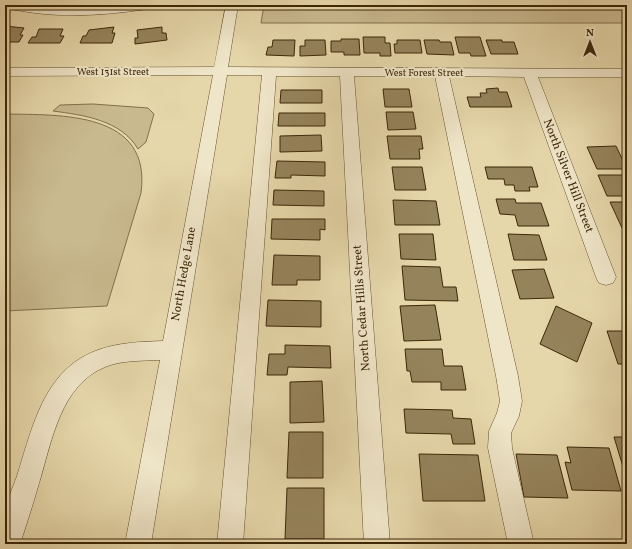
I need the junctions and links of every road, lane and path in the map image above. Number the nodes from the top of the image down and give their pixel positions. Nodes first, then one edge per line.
1 (11, 5) edge
2 (146, 5) edge
3 (232, 5) edge
4 (221, 71) junction
5 (5, 72) edge
6 (269, 72) junction
7 (347, 73) junction
8 (441, 73) junction
9 (627, 73) edge
10 (530, 74) junction
11 (606, 277) dead end
12 (170, 350) junction
13 (7, 544) edge
14 (138, 544) edge
15 (230, 544) edge
16 (377, 544) edge
17 (521, 544) edge

1 - 2 street
3 - 4 street, North Hedge Lane
4 - 5 street, West 131st Street
4 - 6 street, West Forest Street
4 - 12 street, North Hedge Lane
6 - 7 street, West Forest Street
6 - 15 street
7 - 8 street, West Forest Street
7 - 16 street, North Cedar Hills Street
8 - 10 street, West Forest Street
8 - 17 street
9 - 10 street, West Forest Street
10 - 11 street, North Silver Hill Street
12 - 13 street
12 - 14 street, North Hedge Lane

